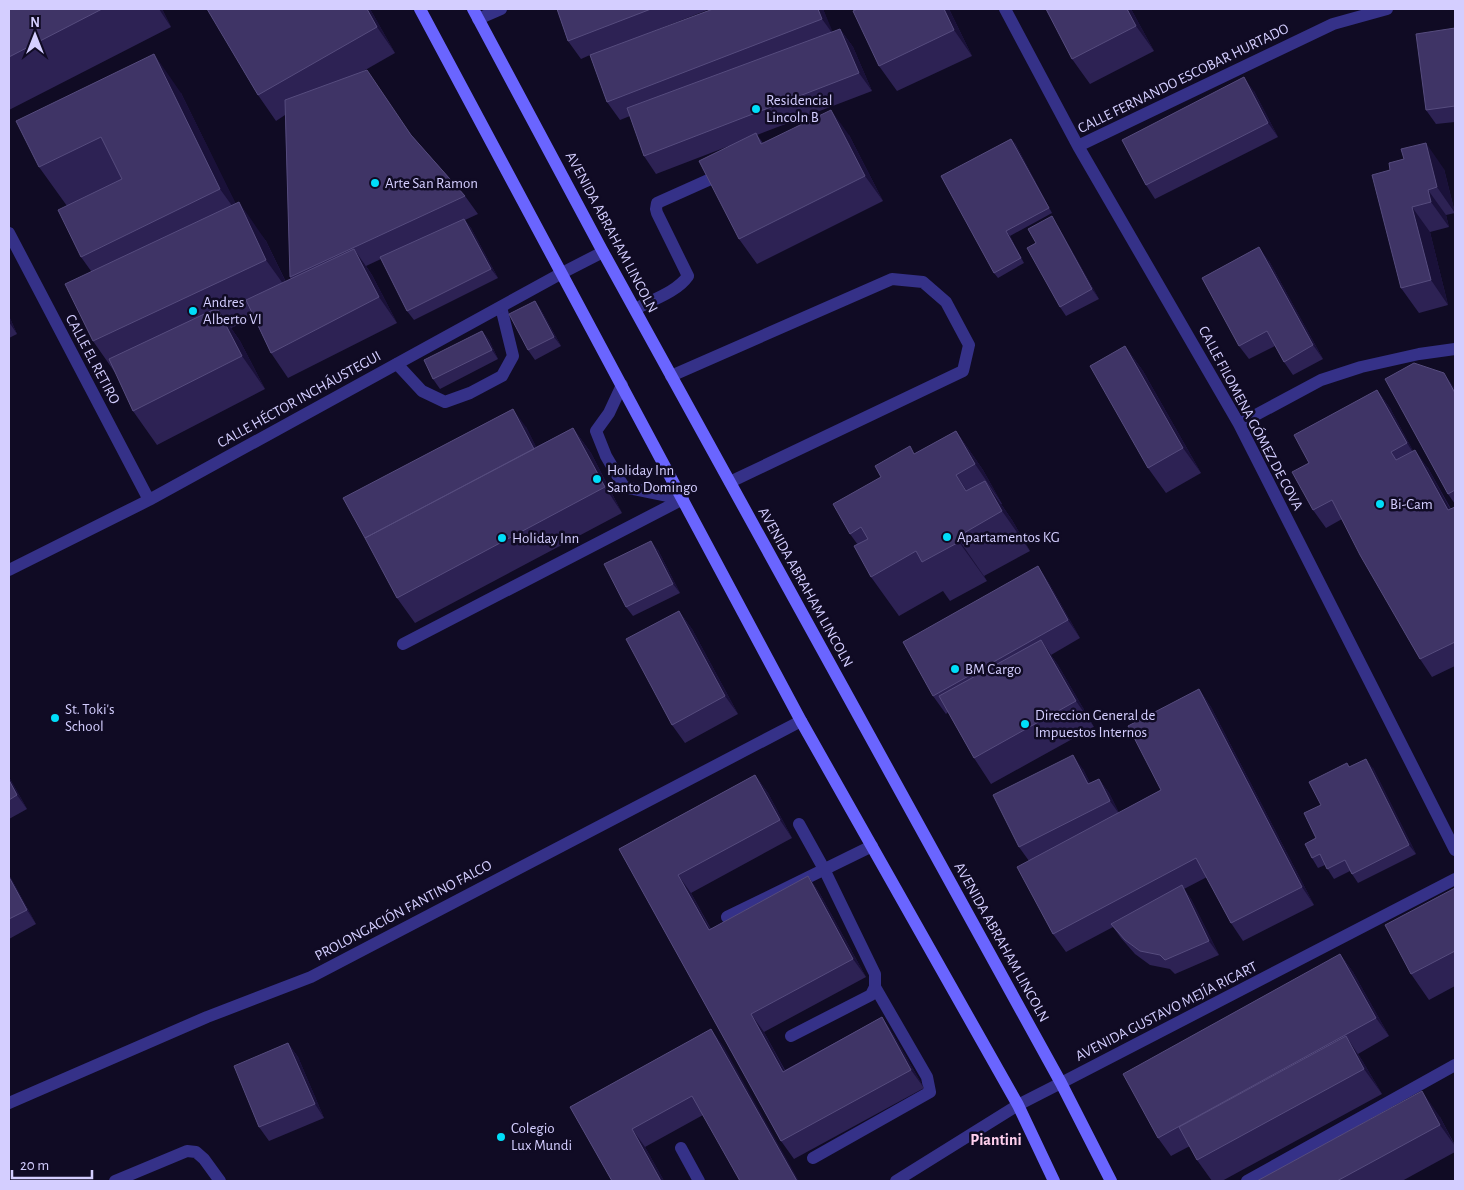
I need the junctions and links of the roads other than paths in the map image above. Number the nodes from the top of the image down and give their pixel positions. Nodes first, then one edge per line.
1 (420, 9) edge
2 (501, 9) edge
3 (1005, 9) edge
4 (1387, 9) edge
5 (476, 14) edge
6 (1078, 146) junction
7 (732, 170) edge
8 (9, 233) edge
9 (603, 252) junction
10 (562, 273) junction
11 (500, 307) junction
12 (635, 309) junction
13 (1455, 349) edge
14 (397, 364) junction
15 (671, 376) junction
16 (622, 385) junction
17 (1239, 424) junction
18 (730, 482) junction
19 (683, 499) junction
20 (148, 500) junction
21 (9, 570) edge
22 (403, 644) dead end
23 (801, 721) junction
24 (799, 824) dead end
25 (872, 846) junction
26 (1455, 850) edge
27 (824, 869) junction
28 (1455, 878) edge
29 (727, 917) dead end
30 (875, 987) junction
31 (791, 1036) dead end
32 (1455, 1065) edge
33 (1061, 1084) junction
34 (9, 1103) edge
35 (1018, 1105) junction
36 (680, 1148) dead end
37 (813, 1158) dead end
38 (115, 1181) edge
39 (220, 1181) edge
40 (699, 1181) edge
41 (896, 1181) edge
42 (1054, 1181) edge
43 (1111, 1181) edge
44 (1246, 1181) edge

1 - 10 main road
2 - 5 street
3 - 6 street, CALLE FILOMENA GÓMEZ DE COVA
4 - 6 street, CALLE FERNANDO ESCOBAR HURTADO
5 - 9 main road, AVENIDA ABRAHAM LINCOLN
6 - 17 street, CALLE FILOMENA GÓMEZ DE COVA
7 - 12 street
8 - 20 street, CALLE EL RETIRO
9 - 10 street, CALLE HÉCTOR INCHÁUSTEGUI
9 - 12 main road, AVENIDA ABRAHAM LINCOLN
10 - 11 street, CALLE HÉCTOR INCHÁUSTEGUI
10 - 16 main road
11 - 14 street, CALLE HÉCTOR INCHÁUSTEGUI
11 - 14 street
12 - 15 main road, AVENIDA ABRAHAM LINCOLN
13 - 17 street
14 - 20 street, CALLE HÉCTOR INCHÁUSTEGUI
15 - 18 main road, AVENIDA ABRAHAM LINCOLN
15 - 18 street
16 - 19 main road
16 - 19 street
17 - 26 street, CALLE FILOMENA GÓMEZ DE COVA
18 - 33 main road, AVENIDA ABRAHAM LINCOLN
19 - 22 street
19 - 23 main road
20 - 21 street, CALLE HÉCTOR INCHÁUSTEGUI
23 - 25 main road
23 - 34 street, PROLONGACIÓN FANTINO FALCO
24 - 27 street
25 - 27 street
25 - 35 main road
27 - 29 street
27 - 30 street
28 - 33 street, AVENIDA GUSTAVO MEJÍA RICART
30 - 31 street
30 - 37 street
32 - 44 street
33 - 35 street, AVENIDA GUSTAVO MEJÍA RICART
33 - 43 main road, AVENIDA ABRAHAM LINCOLN
35 - 41 street, AVENIDA GUSTAVO MEJÍA RICART
35 - 42 main road
36 - 40 street
38 - 39 street

